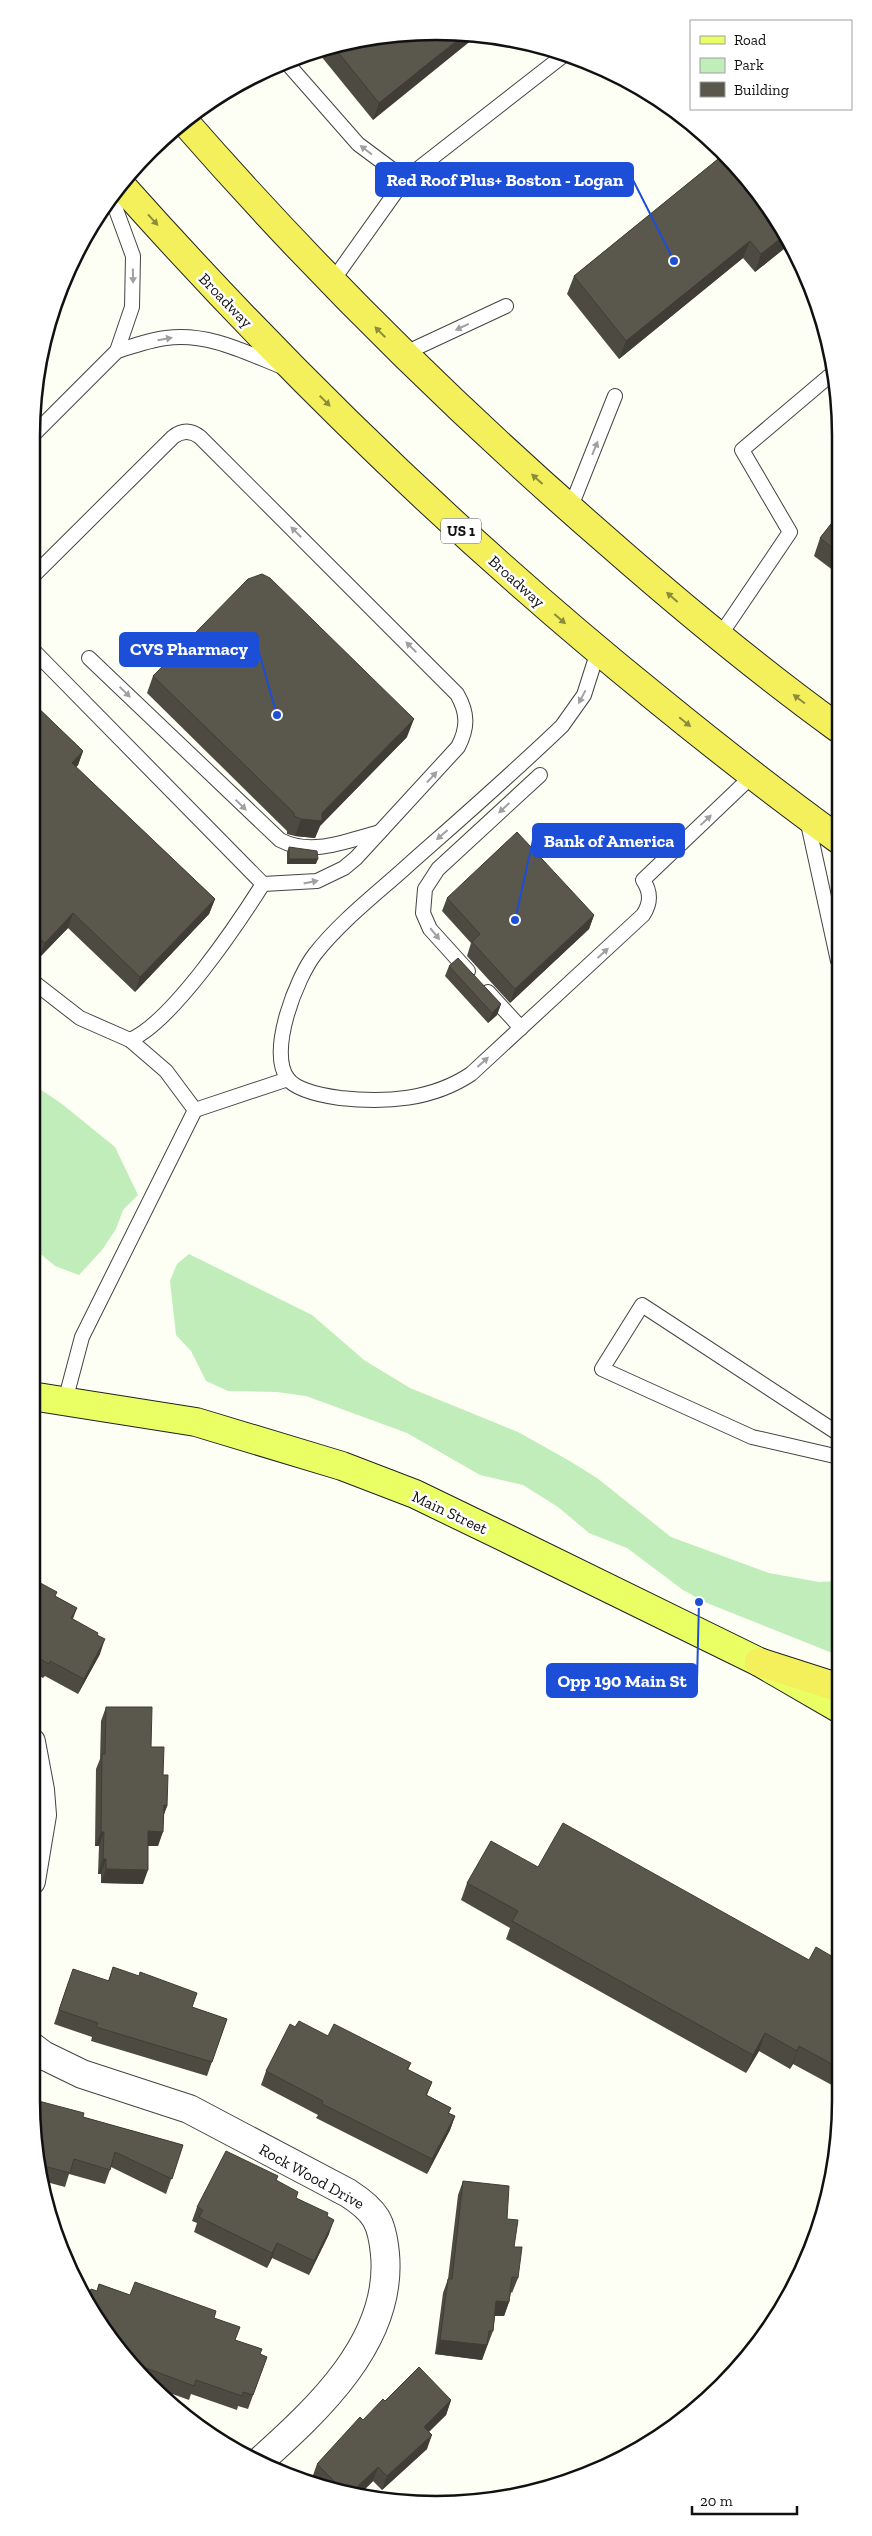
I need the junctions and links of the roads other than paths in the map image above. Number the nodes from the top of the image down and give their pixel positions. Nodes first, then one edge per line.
1 (558, 59) edge
2 (291, 68) edge
3 (189, 127) edge
4 (405, 179) junction
5 (126, 190) edge
6 (114, 206) edge
7 (331, 283) junction
8 (506, 306) dead end
9 (117, 351) junction
10 (403, 354) junction
11 (297, 373) junction
12 (828, 377) edge
13 (615, 396) dead end
14 (40, 428) edge
15 (570, 509) junction
16 (40, 569) edge
17 (719, 637) junction
18 (598, 651) junction
19 (40, 657) edge
20 (90, 658) dead end
21 (832, 723) edge
22 (540, 774) dead end
23 (753, 775) junction
24 (806, 816) junction
25 (380, 832) junction
26 (832, 835) edge
27 (263, 884) junction
28 (832, 934) edge
29 (40, 987) edge
30 (521, 1028) junction
31 (130, 1040) junction
32 (288, 1079) junction
33 (195, 1110) junction
34 (40, 1397) edge
35 (65, 1401) junction
36 (832, 1429) edge
37 (832, 1455) edge
38 (759, 1662) junction
39 (832, 1685) edge
40 (832, 1704) edge
41 (40, 1790) edge
42 (40, 1827) edge
43 (40, 2053) edge
44 (264, 2457) edge

1 - 4 lane
4 -> 2 lane
3 - 7 highway
4 - 7 lane
5 -> 11 highway, Broadway / US 1
6 -> 9 lane
10 -> 7 highway
8 -> 10 lane
9 -> 11 lane
9 - 14 lane
15 -> 10 highway
11 -> 18 highway, Broadway / US 1
12 - 17 lane
15 -> 13 lane
17 -> 15 highway
25 -> 16 lane
21 -> 17 highway
18 -> 23 highway, Broadway / US 1
18 -> 32 lane
19 - 27 lane
20 -> 25 lane
22 -> 30 lane
23 - 24 highway, Broadway / US 1
30 -> 23 lane
24 - 26 highway, Broadway / US 1
24 - 28 lane
27 -> 25 lane
27 - 31 lane
29 - 31 lane
32 -> 30 lane
31 - 33 lane
32 - 33 lane
33 - 35 lane
34 - 35 main road, Main Street
35 - 38 main road, Main Street
36 - 37 lane
38 - 39 highway
38 - 40 main road, Main Street
41 - 42 street
43 - 44 street, Rock Wood Drive

